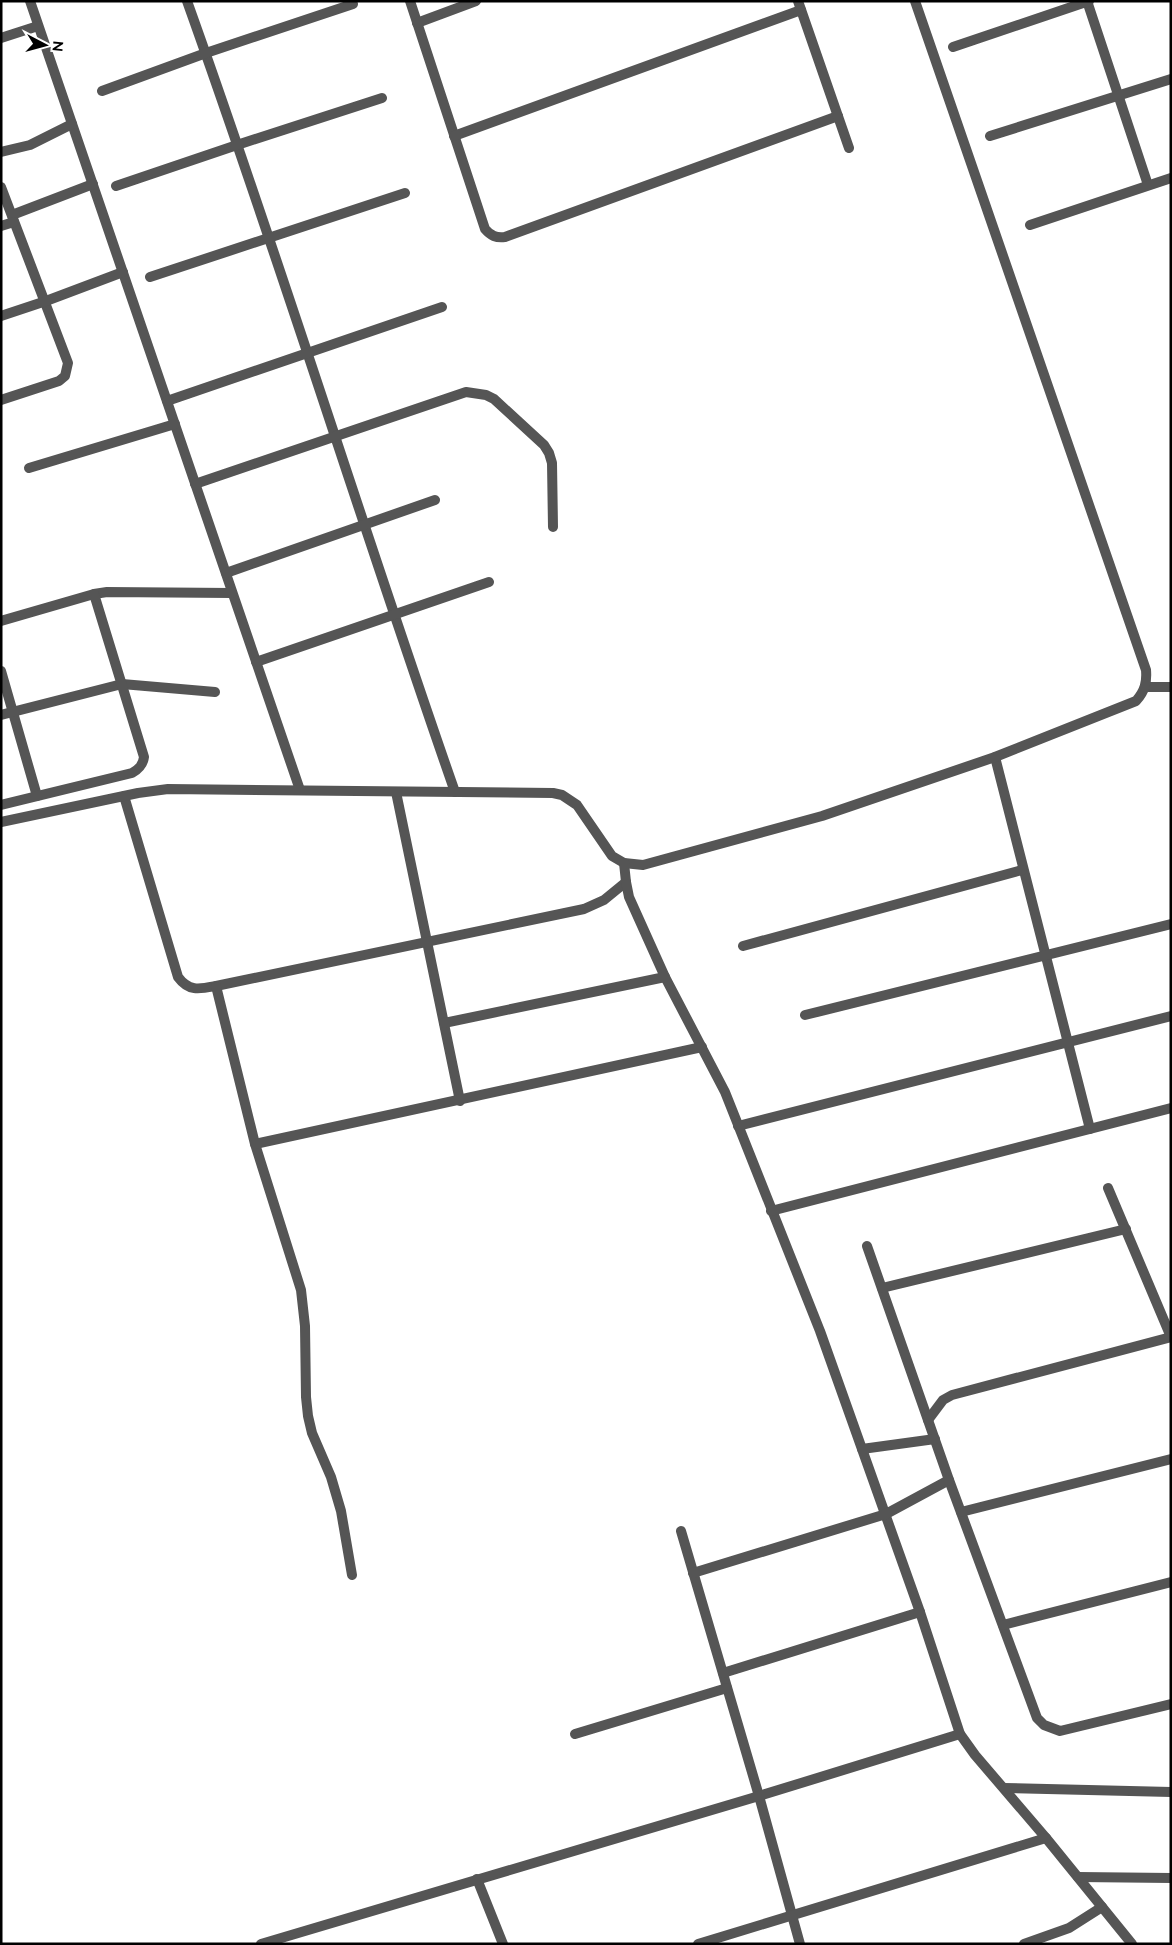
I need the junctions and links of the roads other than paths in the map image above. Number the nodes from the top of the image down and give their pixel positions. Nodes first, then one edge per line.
1 (30, 1) edge
2 (187, 1) edge
3 (410, 1) edge
4 (476, 1) edge
5 (915, 1) edge
6 (1088, 1) edge
7 (353, 4) dead end
8 (799, 6) edge
9 (417, 23) junction
10 (38, 26) junction
11 (1, 38) edge
12 (953, 47) dead end
13 (206, 53) junction
14 (1171, 79) edge
15 (102, 91) dead end
16 (1118, 95) junction
17 (382, 98) dead end
18 (838, 116) junction
19 (72, 124) junction
20 (454, 136) junction
21 (990, 136) dead end
22 (236, 145) junction
23 (849, 148) dead end
24 (1, 152) edge
25 (1171, 178) edge
26 (93, 184) junction
27 (116, 186) dead end
28 (1148, 186) junction
29 (1, 187) edge
30 (405, 193) dead end
31 (13, 218) junction
32 (1, 226) edge
33 (1030, 226) dead end
34 (269, 238) junction
35 (123, 272) junction
36 (150, 277) dead end
37 (46, 301) junction
38 (442, 306) dead end
39 (1, 316) edge
40 (308, 351) junction
41 (1, 400) edge
42 (167, 401) junction
43 (175, 424) junction
44 (336, 436) junction
45 (29, 468) dead end
46 (195, 484) junction
47 (436, 500) dead end
48 (364, 525) junction
49 (553, 527) dead end
50 (226, 573) junction
51 (489, 582) dead end
52 (232, 593) junction
53 (94, 594) junction
54 (393, 615) junction
55 (1, 621) edge
56 (256, 662) junction
57 (1, 671) edge
58 (122, 684) junction
59 (1145, 687) junction
60 (1171, 687) edge
61 (215, 692) dead end
62 (13, 712) junction
63 (1, 715) edge
64 (994, 757) junction
65 (300, 790) junction
66 (396, 792) junction
67 (455, 792) junction
68 (37, 796) junction
69 (124, 796) junction
70 (1, 805) edge
71 (1, 822) edge
72 (624, 863) junction
73 (1022, 870) junction
74 (626, 882) junction
75 (1171, 924) edge
76 (427, 942) junction
77 (743, 946) dead end
78 (1044, 955) junction
79 (665, 977) junction
80 (216, 986) junction
81 (805, 1015) dead end
82 (1171, 1016) edge
83 (444, 1023) junction
84 (1067, 1044) junction
85 (702, 1047) junction
86 (460, 1101) junction
87 (1171, 1108) edge
88 (738, 1126) junction
89 (1090, 1129) junction
90 (255, 1144) junction
91 (1108, 1188) dead end
92 (771, 1211) junction
93 (1126, 1230) junction
94 (867, 1246) dead end
95 (882, 1288) junction
96 (1171, 1337) edge
97 (928, 1420) junction
98 (935, 1438) junction
99 (862, 1449) junction
100 (1171, 1459) edge
101 (949, 1480) junction
102 (961, 1512) junction
103 (886, 1514) junction
104 (681, 1531) dead end
105 (693, 1573) junction
106 (352, 1575) dead end
107 (1171, 1582) edge
108 (920, 1612) junction
109 (1003, 1625) junction
110 (723, 1673) junction
111 (727, 1688) junction
112 (1171, 1704) edge
113 (575, 1734) dead end
114 (960, 1734) junction
115 (1004, 1788) junction
116 (1171, 1792) edge
117 (759, 1796) junction
118 (1046, 1838) junction
119 (1078, 1877) junction
120 (1171, 1878) edge
121 (477, 1879) junction
122 (1102, 1907) junction
123 (792, 1916) junction
124 (261, 1944) edge
125 (503, 1944) edge
126 (698, 1944) edge
127 (800, 1944) edge
128 (1024, 1944) edge
129 (1132, 1944) edge

1 - 10 street
2 - 13 street
3 - 9 street
4 - 9 street
5 - 59 street
6 - 12 street
6 - 16 street
7 - 13 street
8 - 18 street
8 - 20 street
9 - 20 street
10 - 11 street
10 - 19 street
13 - 15 street
13 - 22 street
14 - 16 street
16 - 21 street
16 - 28 street
17 - 22 street
18 - 20 street
18 - 23 street
19 - 24 street
19 - 26 street
22 - 27 street
22 - 34 street
25 - 28 street
26 - 31 street
26 - 35 street
28 - 33 street
29 - 31 street
30 - 34 street
31 - 32 street
31 - 37 street
34 - 36 street
34 - 40 street
35 - 37 street
35 - 42 street
37 - 39 street
37 - 41 street
38 - 40 street
40 - 42 street
40 - 44 street
42 - 43 street
43 - 45 street
43 - 46 street
44 - 46 street
44 - 48 street
44 - 49 street
46 - 50 street
47 - 48 street
48 - 50 street
48 - 54 street
50 - 52 street
51 - 54 street
52 - 53 street
52 - 56 street
53 - 55 street
53 - 58 street
54 - 56 street
54 - 67 street
56 - 65 street
57 - 62 street
58 - 61 street
58 - 62 street
58 - 68 street
59 - 60 street
59 - 64 street
62 - 63 street
62 - 68 street
64 - 72 street
64 - 73 street
65 - 66 street
65 - 69 street
66 - 67 street
66 - 76 street
67 - 72 street
68 - 70 street
69 - 71 street
69 - 80 street
72 - 74 street
73 - 77 street
73 - 78 street
74 - 76 street
74 - 79 street
75 - 78 street
76 - 80 street
76 - 83 street
78 - 81 street
78 - 84 street
79 - 83 street
79 - 85 street
80 - 90 street
82 - 84 street
83 - 86 street
84 - 88 street
84 - 89 street
85 - 86 street
85 - 88 street
86 - 90 street
87 - 89 street
88 - 92 street
89 - 92 street
90 - 106 street
91 - 93 street
92 - 99 street
93 - 95 street
93 - 96 street
94 - 95 street
95 - 97 street
96 - 97 street
97 - 98 street
98 - 99 street
98 - 101 street
99 - 103 street
100 - 102 street
101 - 102 street
101 - 103 street
102 - 109 street
103 - 105 street
103 - 108 street
104 - 105 street
105 - 110 street
107 - 109 street
108 - 110 street
108 - 114 street
109 - 112 street
110 - 111 street
111 - 113 street
111 - 117 street
114 - 115 street
114 - 117 street
115 - 116 street
115 - 118 street
117 - 121 street
117 - 123 street
118 - 119 street
118 - 123 street
119 - 120 street
119 - 122 street
121 - 124 street
121 - 125 street
122 - 128 street
122 - 129 street
123 - 126 street
123 - 127 street

